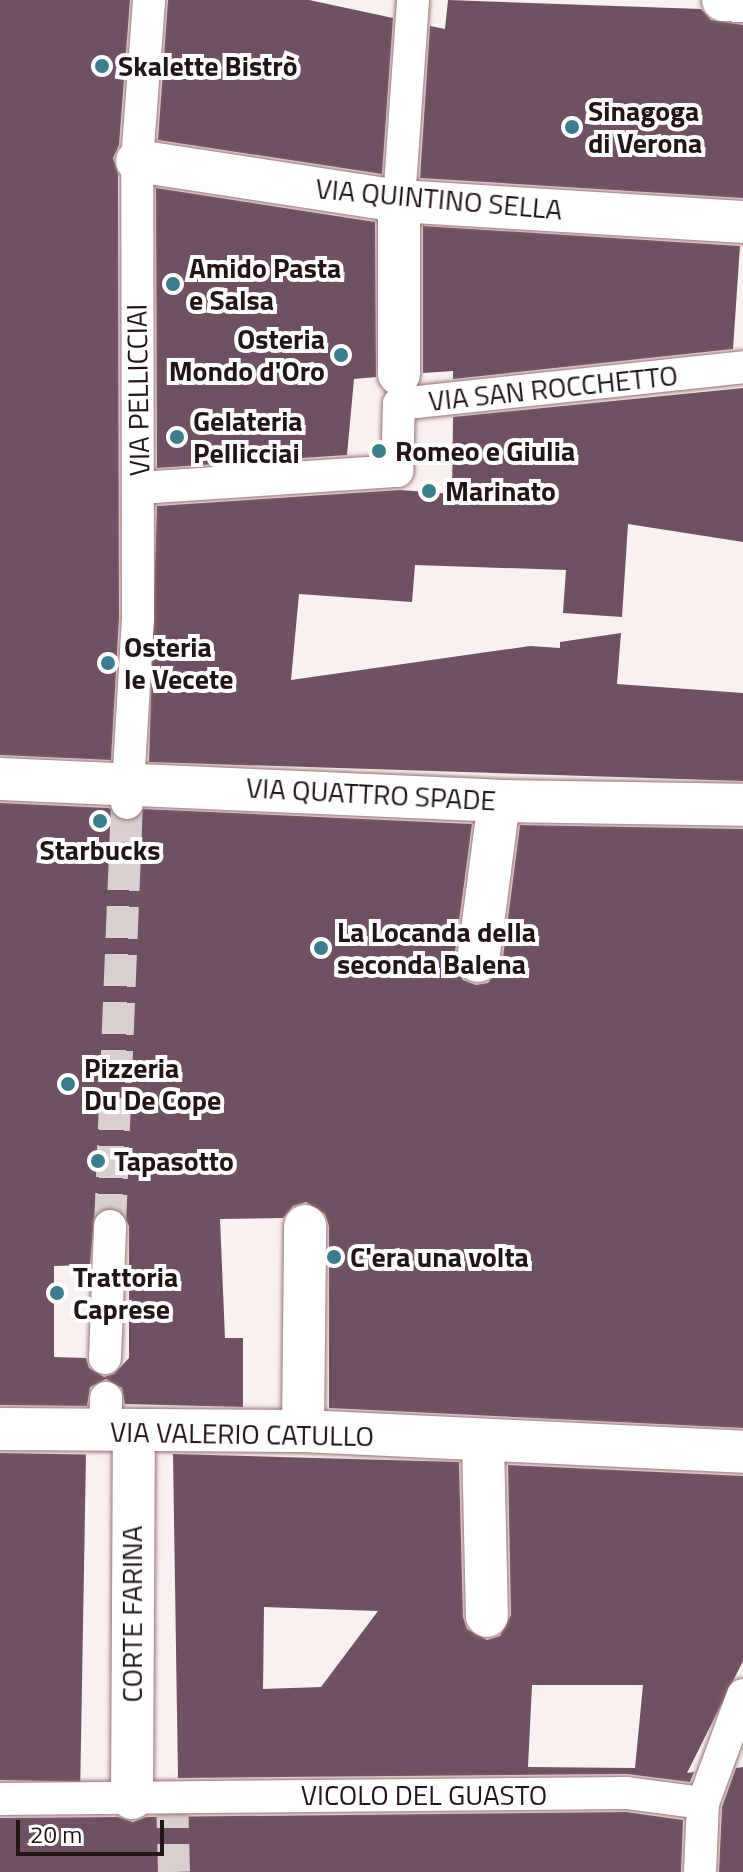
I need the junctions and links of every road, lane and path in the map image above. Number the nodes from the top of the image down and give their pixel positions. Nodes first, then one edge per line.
1 (149, 0) edge
2 (413, 0) edge
3 (723, 0) edge
4 (743, 1) edge
5 (137, 161) junction
6 (399, 201) junction
7 (743, 222) edge
8 (743, 367) edge
9 (399, 389) junction
10 (140, 488) junction
11 (0, 779) edge
12 (129, 792) junction
13 (499, 801) junction
14 (743, 805) edge
15 (478, 961) dead end
16 (110, 1226) tunnel mouth
17 (305, 1226) dead end
18 (105, 1358) dead end
19 (115, 1419) junction
20 (0, 1429) edge
21 (303, 1431) junction
22 (483, 1443) junction
23 (743, 1452) edge
24 (487, 1616) dead end
25 (743, 1695) edge
26 (132, 1798) junction
27 (0, 1799) edge
28 (703, 1803) junction
29 (700, 1872) edge

1 - 5 street, VIA PELLICCIAI
2 - 6 street
3 - 4 street
5 - 6 street, VIA QUINTINO SELLA
5 - 10 street, VIA PELLICCIAI
6 - 7 street, VIA QUINTINO SELLA
6 - 9 street
8 - 9 street, VIA SAN ROCCHETTO
9 - 10 street, VIA SAN ROCCHETTO
10 - 12 street, VIA PELLICCIAI
11 - 12 street, VIA QUATTRO SPADE
12 - 13 street, VIA QUATTRO SPADE
13 - 14 street, VIA QUATTRO SPADE
13 - 15 street
16 - 18 street
17 - 21 street
19 - 20 street, VIA VALERIO CATULLO
19 - 21 street, VIA VALERIO CATULLO
19 - 26 street, CORTE FARINA
21 - 22 street, VIA VALERIO CATULLO
22 - 23 street, VIA VALERIO CATULLO
22 - 24 street
25 - 28 street
26 - 27 street, VICOLO DEL GUASTO
26 - 28 street, VICOLO DEL GUASTO
28 - 29 street

